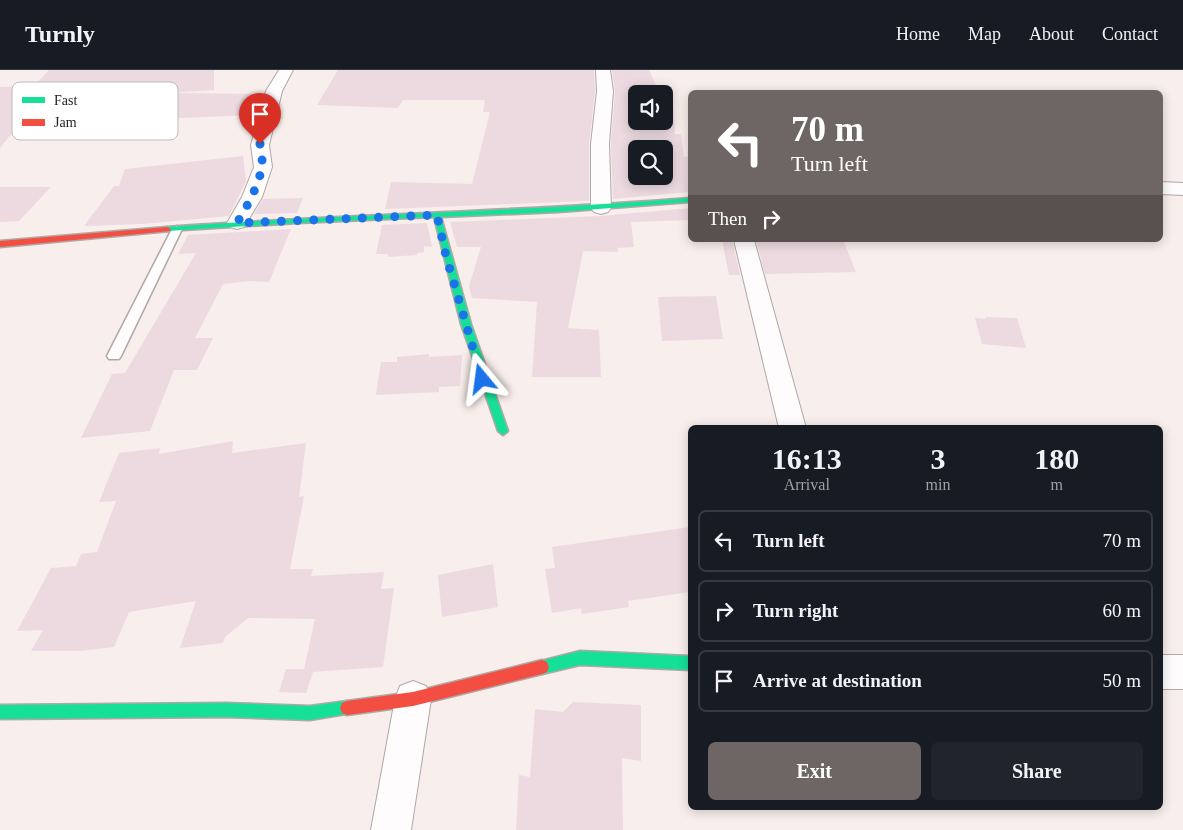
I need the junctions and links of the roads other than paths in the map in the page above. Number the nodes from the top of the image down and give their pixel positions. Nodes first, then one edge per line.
1 (286, 70) edge
2 (603, 70) edge
3 (1163, 188) edge
4 (1183, 189) edge
5 (688, 200) edge
6 (601, 208) junction
7 (437, 215) junction
8 (237, 223) junction
9 (177, 230) junction
10 (745, 242) edge
11 (0, 244) edge
12 (114, 356) dead end
13 (792, 425) edge
14 (503, 431) dead end
15 (688, 663) edge
16 (1163, 672) edge
17 (1183, 672) edge
18 (412, 699) junction
19 (0, 712) edge
20 (391, 830) edge

1 - 8 street
2 - 6 street
3 - 4 street
5 - 6 street
6 - 7 street
7 - 8 street
7 - 14 street
8 - 9 street
9 - 11 street
9 - 12 lane
10 - 13 street
15 - 18 street
16 - 17 street
18 - 19 street
18 - 20 street

